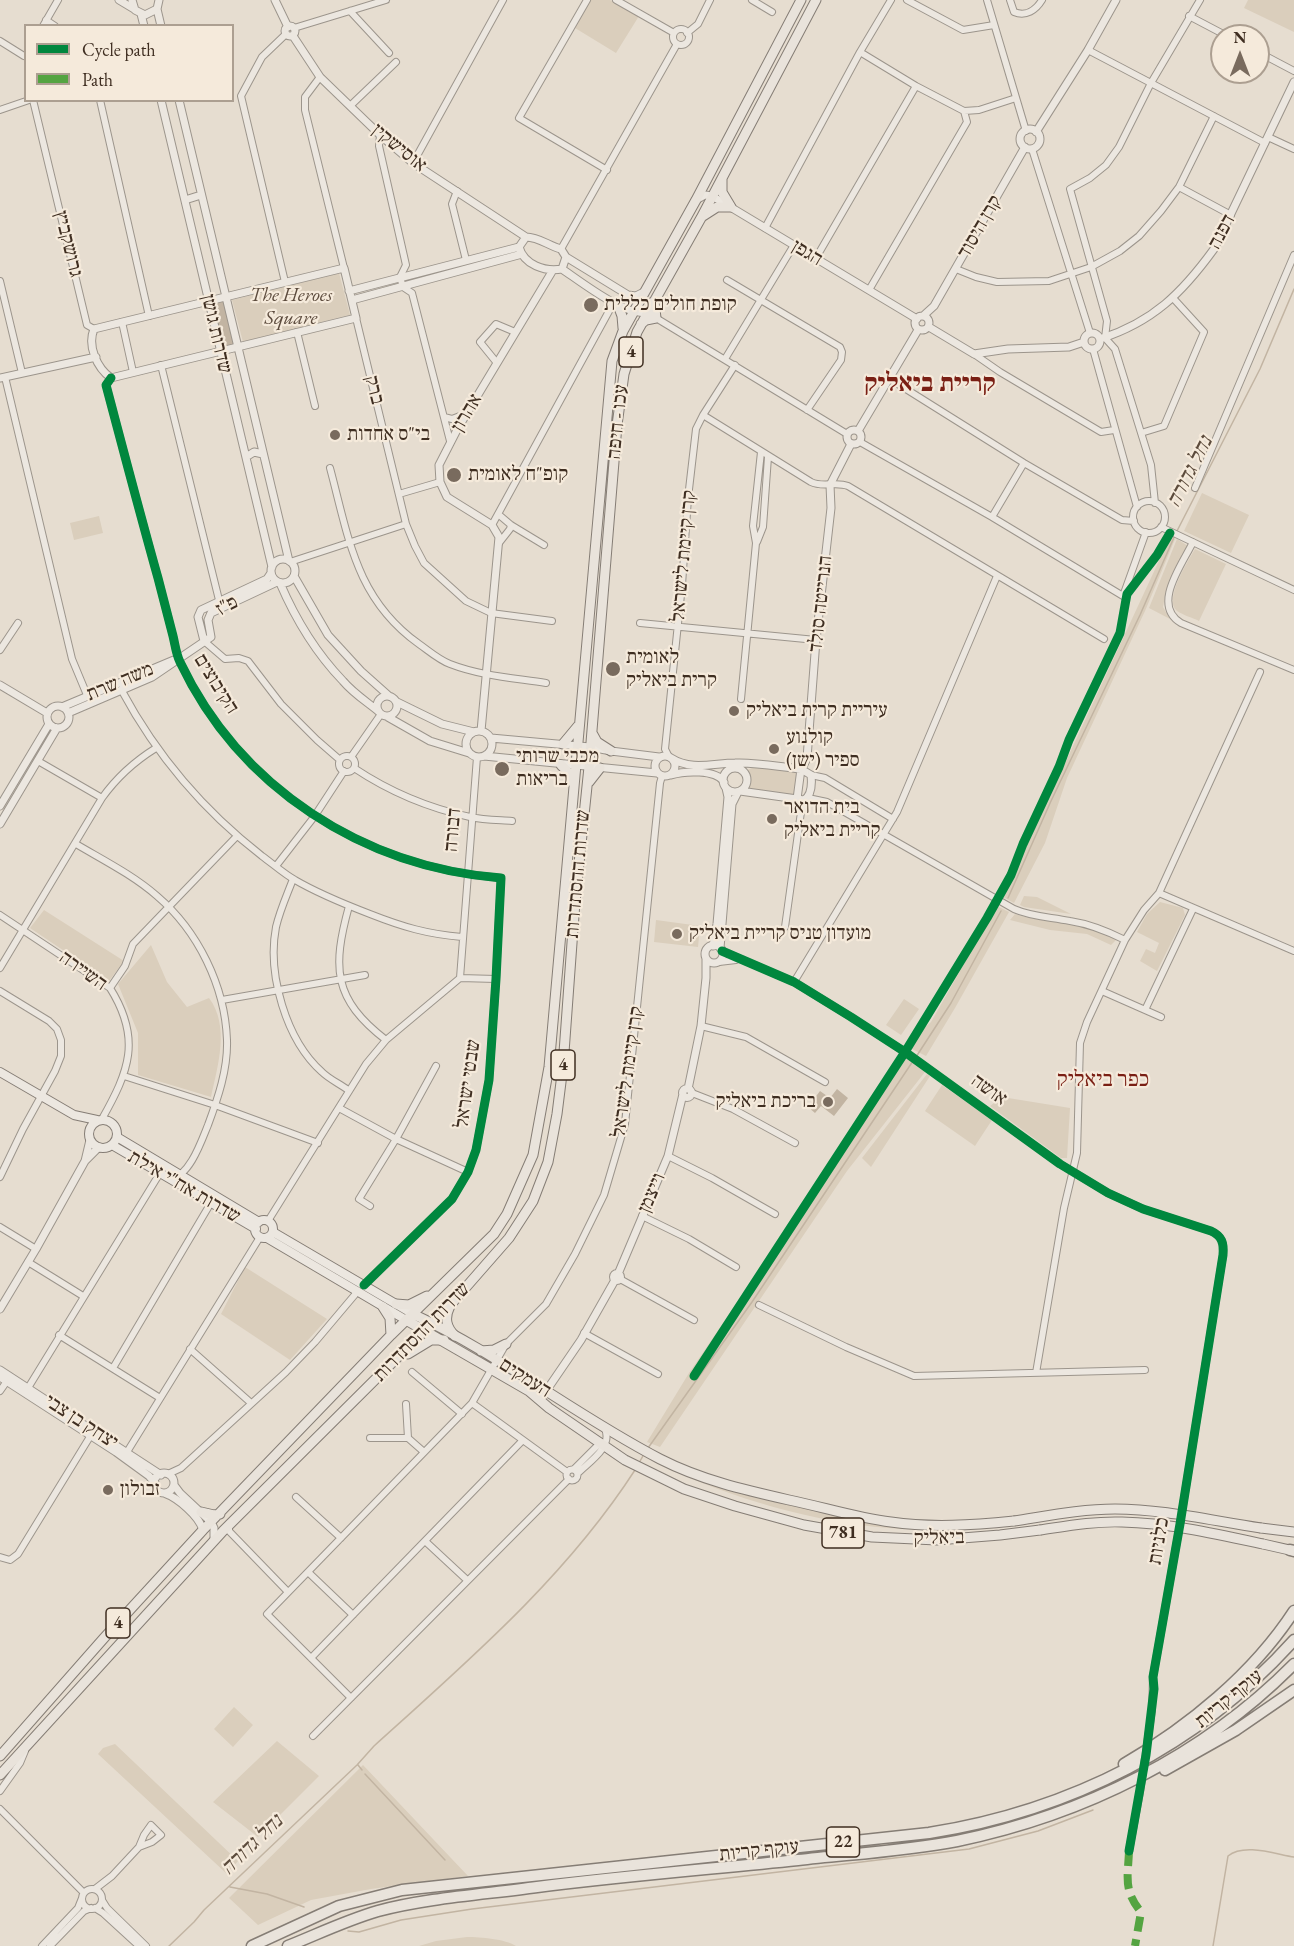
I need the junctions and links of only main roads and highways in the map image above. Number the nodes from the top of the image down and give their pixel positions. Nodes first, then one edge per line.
1 (801, 0) edge
2 (816, 0) edge
3 (723, 176) junction
4 (701, 218) junction
5 (616, 303) road end
6 (623, 331) junction
7 (579, 724) junction
8 (591, 731) junction
9 (563, 744) road end
10 (611, 751) road end
11 (561, 765) road end
12 (575, 766) joint
13 (589, 767) joint
14 (600, 768) road end
15 (587, 787) junction
16 (573, 788) junction
17 (0, 1072) edge
18 (74, 1115) junction
19 (99, 1120) junction
20 (89, 1130) junction
21 (114, 1141) junction
22 (213, 1199) junction
23 (361, 1288) junction
24 (435, 1292) junction
25 (453, 1302) junction
26 (396, 1304) junction
27 (383, 1307) junction
28 (410, 1317) junction
29 (429, 1327) junction
30 (391, 1335) junction
31 (455, 1336) junction
32 (444, 1340) junction
33 (506, 1344) road end
34 (481, 1352) junction
35 (493, 1364) junction
36 (388, 1367) junction
37 (610, 1433) joint
38 (602, 1445) joint
39 (201, 1512) road end
40 (220, 1514) junction
41 (1294, 1532) edge
42 (1293, 1551) edge
43 (1294, 1611) edge
44 (1294, 1640) edge
45 (1294, 1664) edge
46 (1294, 1690) edge
47 (51, 1717) junction
48 (0, 1756) edge
49 (0, 1775) edge
50 (0, 1782) edge
51 (1041, 1807) junction
52 (1068, 1810) junction
53 (358, 1918) junction
54 (252, 1946) edge
55 (288, 1946) edge
56 (299, 1946) edge

1 - 6 main road, עכו - חיפה / 4
2 - 3 main road, עכו - חיפה / 4
3 - 4 main road, עכו - חיפה / 4
3 - 4 main road
4 - 8 main road, עכו - חיפה / 4
5 - 6 main road
6 - 7 main road, עכו - חיפה / 4
7 - 9 main road
7 - 12 main road, עכו - חיפה / 4
8 - 10 main road
8 - 13 main road, עכו - חיפה / 4
11 - 16 main road
12 - 16 main road, שדרות ההסתדרות / 4
13 - 15 main road, שדרות ההסתדרות / 4
14 - 15 main road
15 - 25 main road, שדרות ההסתדרות / 4
16 - 24 main road, שדרות ההסתדרות / 4
17 - 18 main road
18 - 19 main road
18 - 20 main road
19 - 20 main road
19 - 21 main road
20 - 21 main road
21 - 22 main road, שדרות אח"י אילת
21 - 22 main road, שדרות אח"י אילת
22 - 23 main road, שדרות אח"י אילת
23 - 26 main road, שדרות אח"י אילת
23 - 27 main road, שדרות אח"י אילת
24 - 26 main road
24 - 28 main road, שדרות ההסתדרות / 4
25 - 29 main road, שדרות ההסתדרות / 4
25 - 31 main road
26 - 28 main road, שדרות אח"י אילת
27 - 28 main road, שדרות אח"י אילת
27 - 30 main road
28 - 29 main road, שדרות אח"י אילת
28 - 30 main road, שדרות ההסתדרות / 4
29 - 31 main road, העמקים / 781
29 - 32 main road, העמקים / 781
29 - 36 main road, שדרות ההסתדרות / 4
30 - 40 main road, שדרות ההסתדרות / 4
31 - 34 main road, העמקים / 781
32 - 35 main road, העמקים / 781
32 - 36 main road
33 - 34 main road
34 - 35 main road, העמקים / 781
35 - 37 main road, העמקים / 781
35 - 38 main road, העמקים / 781
36 - 47 main road, שדרות ההסתדרות / 4
37 - 41 main road, ביאליק / 781, bridge
38 - 42 main road, ביאליק / 781, bridge
39 - 40 main road
40 - 48 main road, שדרות ההסתדרות / 4
43 - 51 highway
44 - 51 highway, עוקף קריות / 22
45 - 52 highway, עוקף קריות / 22
46 - 52 highway
47 - 49 main road, שדרות ההסתדרות / 4
47 - 50 main road
51 - 54 highway, עוקף קריות / 22
52 - 53 highway, עוקף קריות / 22
53 - 55 highway, עוקף קריות / 22
53 - 56 highway

